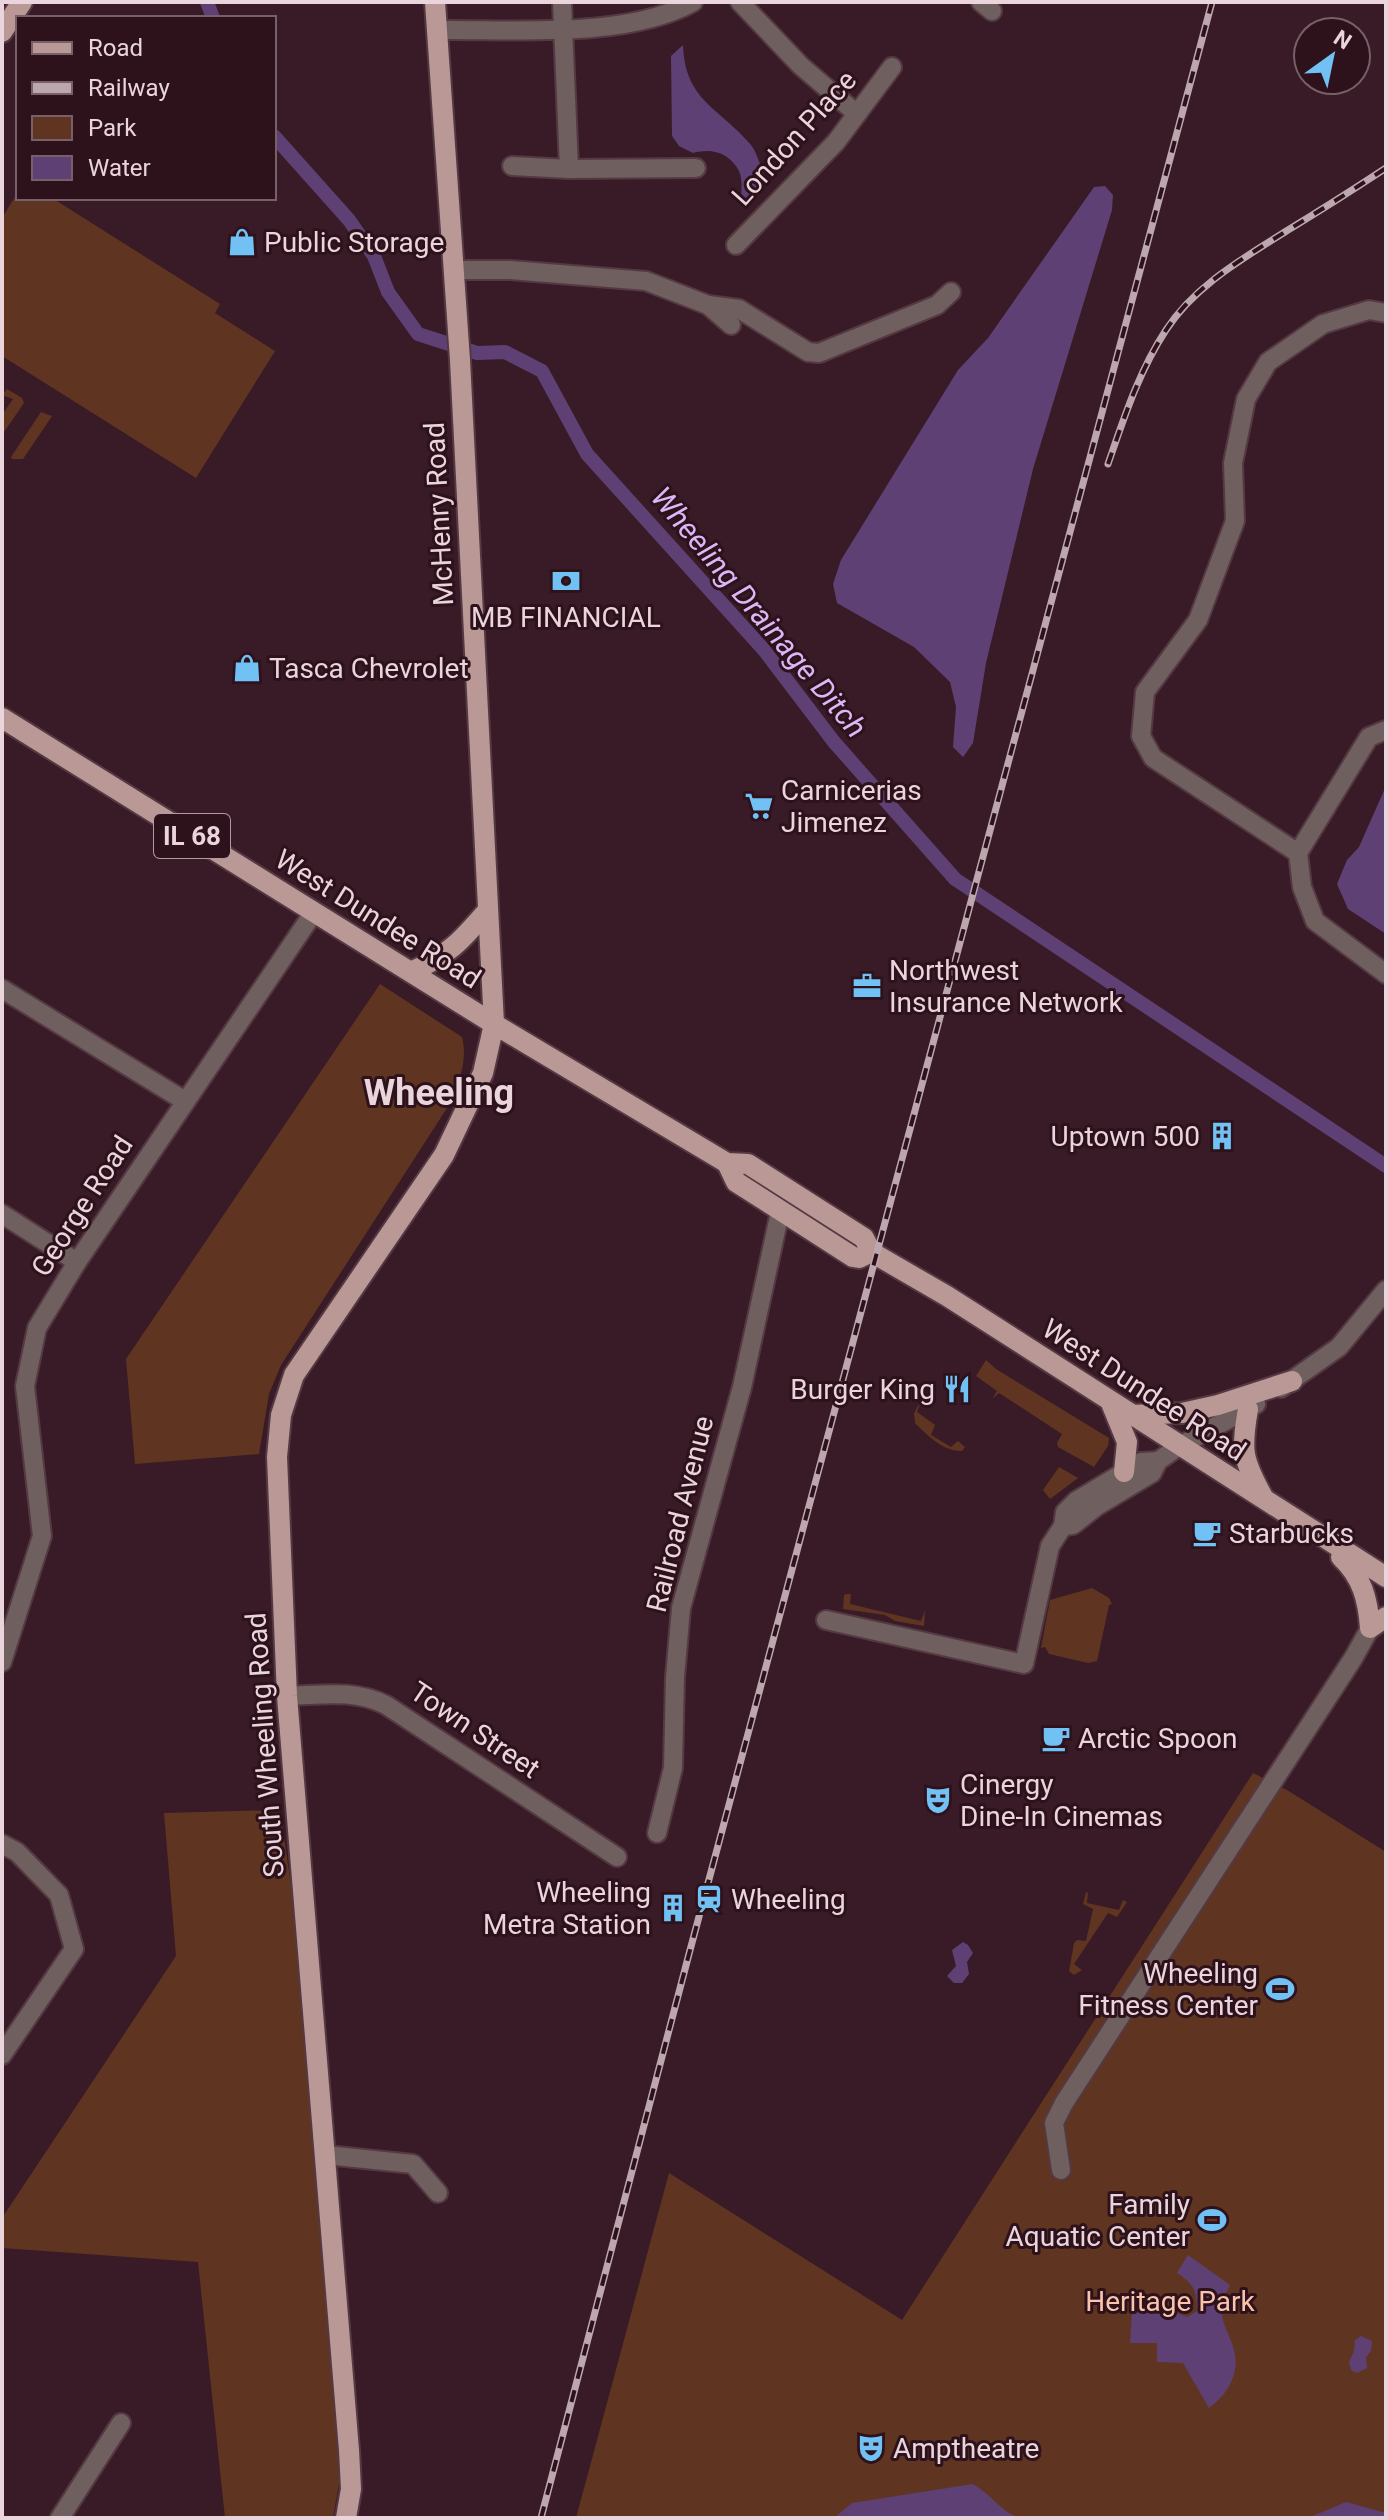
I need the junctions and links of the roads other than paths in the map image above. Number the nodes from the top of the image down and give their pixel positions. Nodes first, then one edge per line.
1 (22, 2) edge
2 (435, 2) edge
3 (562, 2) edge
4 (693, 2) edge
5 (740, 2) edge
6 (561, 28) junction
7 (437, 30) junction
8 (2, 32) edge
9 (892, 67) dead end
10 (857, 114) junction
11 (512, 166) dead end
12 (696, 168) dead end
13 (569, 169) junction
14 (736, 245) dead end
15 (454, 270) junction
16 (951, 292) dead end
17 (708, 305) junction
18 (1386, 313) edge
19 (731, 325) dead end
20 (2, 718) edge
21 (1386, 730) edge
22 (1298, 853) junction
23 (488, 910) junction
24 (314, 912) junction
25 (411, 972) junction
26 (1386, 974) edge
27 (2, 989) edge
28 (494, 1024) junction
29 (185, 1101) junction
30 (727, 1163) junction
31 (780, 1212) junction
32 (2, 1214) edge
33 (871, 1252) junction
34 (77, 1262) junction
35 (1386, 1290) edge
36 (1292, 1381) junction
37 (1111, 1403) junction
38 (1248, 1409) junction
39 (1130, 1415) junction
40 (1178, 1447) junction
41 (1158, 1461) junction
42 (1124, 1472) junction
43 (1265, 1500) junction
44 (1063, 1526) junction
45 (1324, 1539) junction
46 (1386, 1577) edge
47 (826, 1620) dead end
48 (1378, 1622) edge
49 (2, 1662) edge
50 (287, 1696) junction
51 (657, 1833) dead end
52 (2, 1844) edge
53 (617, 1857) dead end
54 (2, 2055) edge
55 (326, 2155) junction
56 (1061, 2170) dead end
57 (438, 2193) dead end
58 (121, 2423) dead end
59 (60, 2518) edge
60 (346, 2518) edge

1 - 8 main road
2 - 7 main road, McHenry Road
3 - 6 street
4 - 6 street
5 - 10 street
6 - 7 street
6 - 13 street
7 - 15 main road, McHenry Road
9 - 10 street, London Place
10 - 14 street, London Place
11 - 13 street
12 - 13 street
15 - 17 street
15 - 23 main road, McHenry Road
16 - 17 street
17 - 19 street
18 - 22 street
20 - 24 main road, West Dundee Road / IL 68
21 - 22 street
22 - 26 street
23 - 25 main road
23 - 28 main road, McHenry Road
24 - 25 main road, West Dundee Road / IL 68
24 - 29 street, George Road
25 - 28 main road, West Dundee Road / IL 68
27 - 29 street
28 - 30 main road, West Dundee Road / IL 68
28 - 50 main road, South Wheeling Road
29 - 34 street, George Road
30 - 31 main road, West Dundee Road / IL 68
30 - 33 main road, West Dundee Road / IL 68
31 - 33 main road, West Dundee Road / IL 68
31 - 51 street, Railroad Avenue
32 - 34 street
33 - 37 main road, West Dundee Road / IL 68
34 - 49 street, George Road
35 - 36 street
36 - 38 street
36 - 39 main road
37 - 39 main road, West Dundee Road / IL 68
37 - 42 main road
38 - 40 street
38 - 43 main road
39 - 40 main road, West Dundee Road / IL 68
40 - 41 street
40 - 43 main road, West Dundee Road / IL 68
41 - 42 street
41 - 44 street
42 - 44 street
43 - 45 main road, West Dundee Road / IL 68
44 - 47 street
45 - 46 main road, West Dundee Road / IL 68
45 - 48 main road
48 - 56 street
50 - 53 street, Town Street
50 - 55 main road, South Wheeling Road
52 - 54 street
55 - 57 street
55 - 60 main road, South Wheeling Road
58 - 59 street

